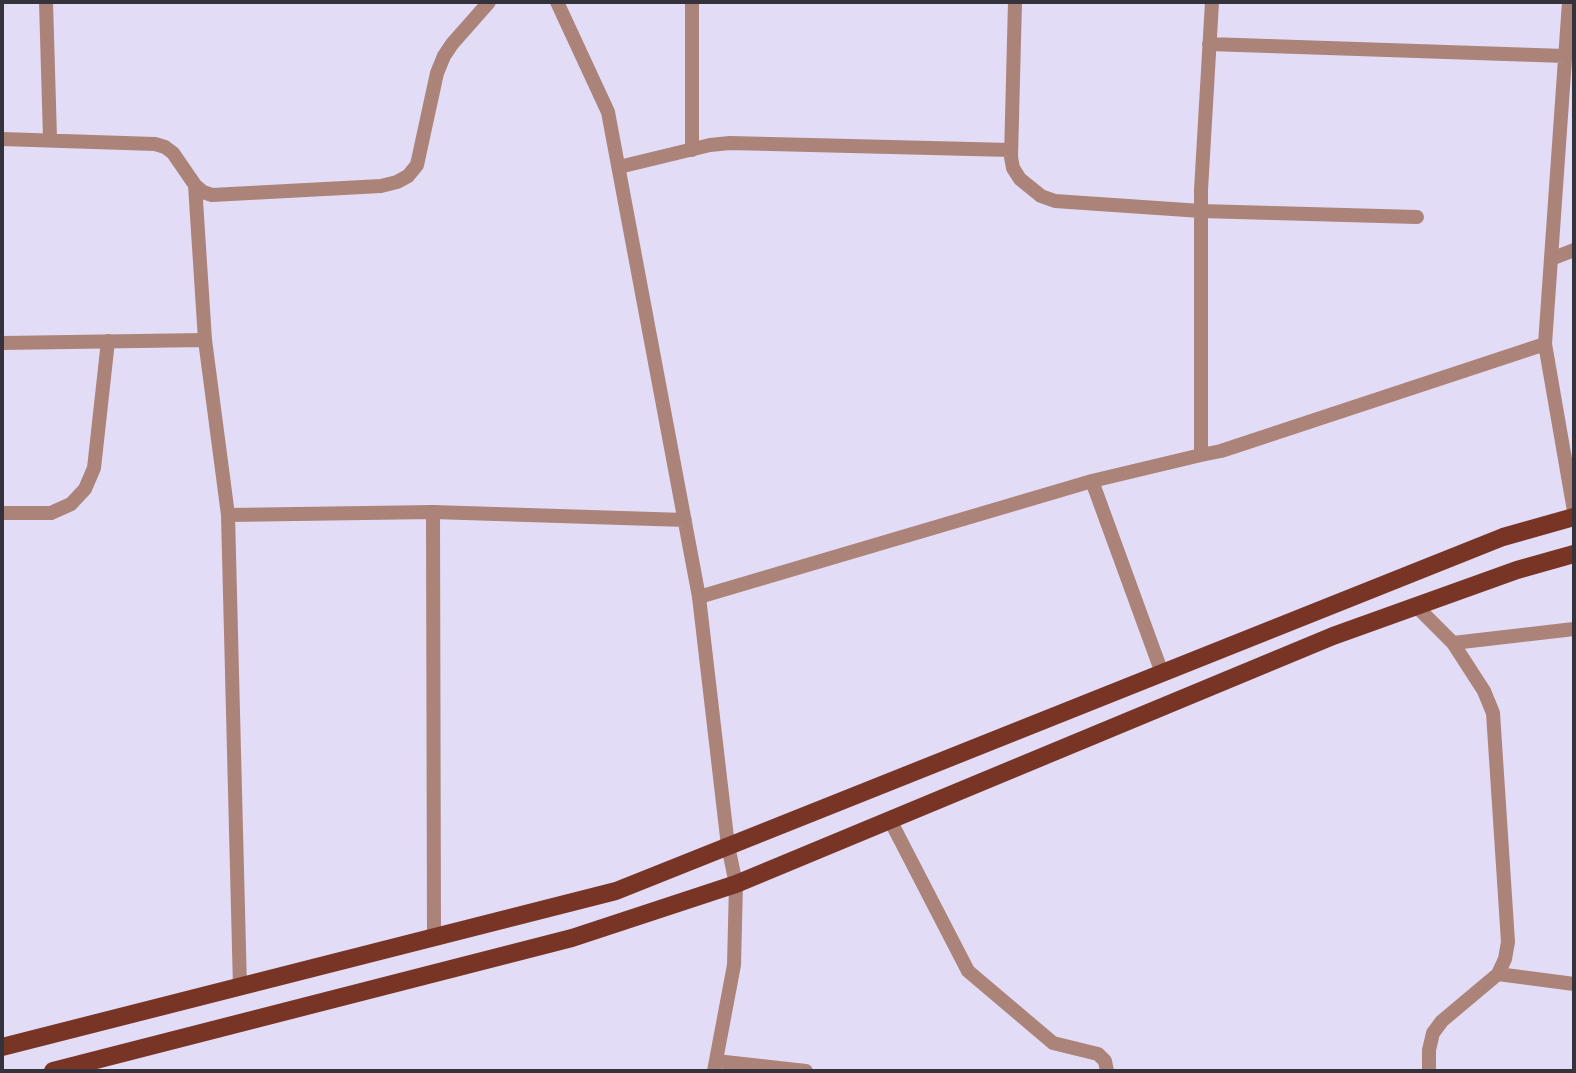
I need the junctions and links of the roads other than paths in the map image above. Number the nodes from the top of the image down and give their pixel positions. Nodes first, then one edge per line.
1 (46, 2) edge
2 (489, 2) edge
3 (557, 2) edge
4 (692, 2) edge
5 (1015, 2) edge
6 (1212, 2) edge
7 (1569, 2) edge
8 (1209, 44) junction
9 (1565, 56) junction
10 (50, 138) junction
11 (2, 139) edge
12 (692, 150) junction
13 (1011, 150) junction
14 (619, 167) junction
15 (195, 185) junction
16 (1201, 211) junction
17 (1418, 217) dead end
18 (1574, 250) edge
19 (1550, 259) junction
20 (205, 340) junction
21 (108, 341) junction
22 (2, 343) edge
23 (1545, 344) junction
24 (1201, 455) junction
25 (1092, 481) junction
26 (1574, 511) edge
27 (433, 512) junction
28 (2, 513) edge
29 (228, 515) junction
30 (1574, 517) edge
31 (685, 520) junction
32 (1574, 554) edge
33 (699, 597) junction
34 (1417, 607) junction
35 (1574, 629) edge
36 (1453, 643) junction
37 (1162, 673) junction
38 (890, 820) junction
39 (728, 846) junction
40 (736, 884) junction
41 (434, 938) junction
42 (1498, 974) junction
43 (1574, 984) edge
44 (240, 988) junction
45 (2, 1047) edge
46 (715, 1066) edge
47 (54, 1071) edge
48 (806, 1071) edge
49 (1107, 1071) edge
50 (1429, 1071) edge

1 - 10 street
2 - 15 street
3 - 14 street
4 - 12 street
5 - 13 street
6 - 8 street
7 - 9 street
8 - 9 street
8 - 16 street
9 - 19 street
10 - 11 street
10 - 15 street
12 - 13 street
12 - 14 street
13 - 16 street
14 - 31 street
15 - 20 street
16 - 17 street
16 - 24 street
18 - 19 street
19 - 23 street
20 - 21 street
20 - 29 street
21 - 22 street
21 - 28 street
23 - 24 street
23 - 26 street
24 - 25 street
25 - 33 street
25 - 37 street
27 - 29 street
27 - 31 street
27 - 41 street
29 - 44 street
30 - 37 main road
31 - 33 street
32 - 34 main road
33 - 39 street
34 - 36 street
34 - 38 main road
35 - 36 street
36 - 42 street
37 - 39 main road
38 - 40 main road
38 - 49 street
39 - 40 street
39 - 41 main road
40 - 46 street
40 - 47 main road
41 - 44 main road
42 - 43 street
42 - 50 street
44 - 45 main road
46 - 48 street

